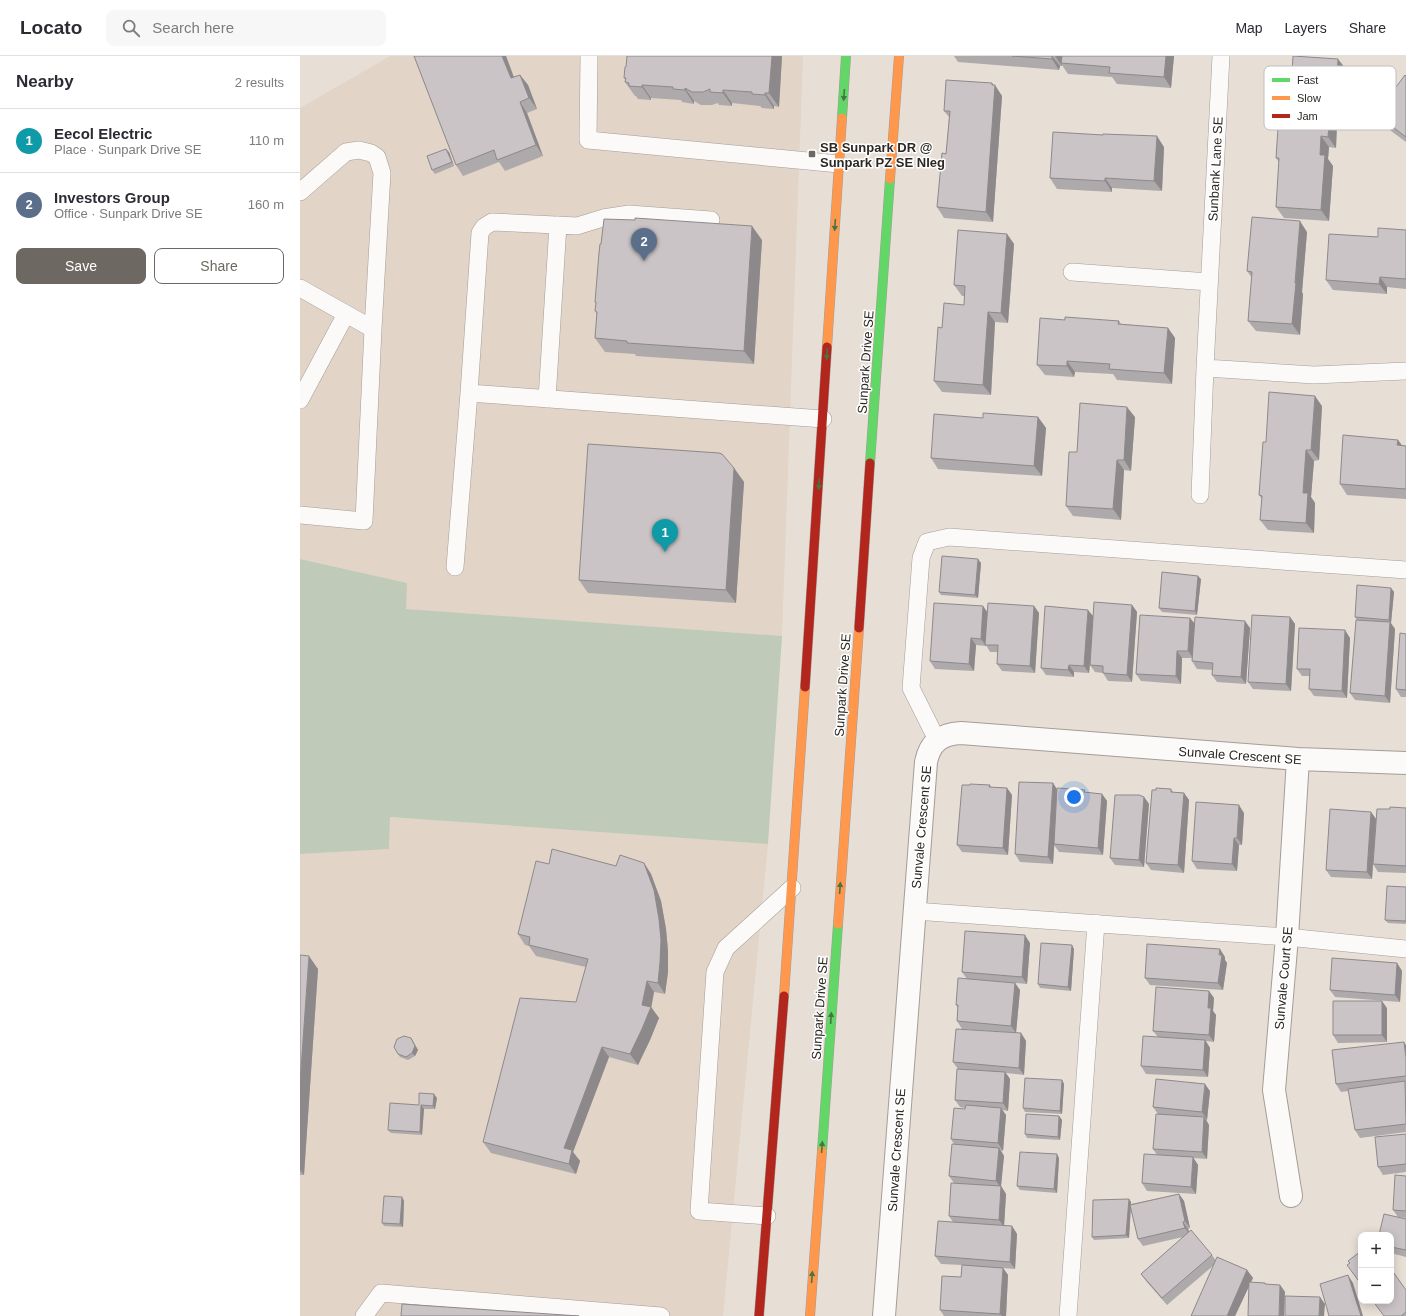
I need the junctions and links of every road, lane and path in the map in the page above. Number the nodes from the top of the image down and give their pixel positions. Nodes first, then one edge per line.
1 (589, 56) edge
2 (846, 56) edge
3 (899, 56) edge
4 (1221, 56) edge
5 (839, 164) junction
6 (300, 192) edge
7 (711, 220) dead end
8 (558, 225) junction
9 (1072, 272) dead end
10 (1209, 282) junction
11 (300, 288) edge
12 (346, 314) junction
13 (372, 329) junction
14 (1206, 368) junction
15 (1406, 371) edge
16 (469, 393) junction
17 (547, 399) junction
18 (300, 400) edge
19 (823, 419) junction
20 (1200, 495) dead end
21 (300, 515) edge
22 (455, 567) dead end
23 (1406, 570) edge
24 (937, 740) junction
25 (1298, 759) junction
26 (1406, 763) edge
27 (792, 888) junction
28 (914, 911) junction
29 (1096, 923) junction
30 (1287, 937) junction
31 (1406, 949) edge
32 (1291, 1196) dead end
33 (767, 1216) junction
34 (364, 1316) edge
35 (661, 1316) edge
36 (759, 1316) edge
37 (810, 1316) edge
38 (884, 1316) edge
39 (1068, 1316) edge

1 - 5 lane
2 -> 5 street
37 -> 3 street, Sunpark Drive SE
4 - 10 lane, Sunbank Lane SE
5 -> 19 street
6 - 13 lane
7 - 8 lane
8 - 16 lane
8 - 17 lane
9 - 10 lane
10 - 14 lane, Sunbank Lane SE
11 - 12 lane
12 - 13 lane
12 - 18 lane
13 - 21 lane
14 - 15 lane
14 - 20 lane, Sunbank Lane SE
16 - 17 lane
16 - 22 lane
17 - 19 lane
19 -> 27 street
23 - 24 lane
24 - 25 street, Sunvale Crescent SE
24 - 28 street, Sunvale Crescent SE
25 - 26 street, Sunvale Crescent SE
25 - 30 street, Sunvale Court SE
27 - 33 street
27 - 33 lane
28 - 29 lane
28 - 38 street, Sunvale Crescent SE
29 - 30 lane
29 - 39 lane
30 - 31 lane
30 - 32 street, Sunvale Court SE
33 - 36 street
34 - 35 lane

